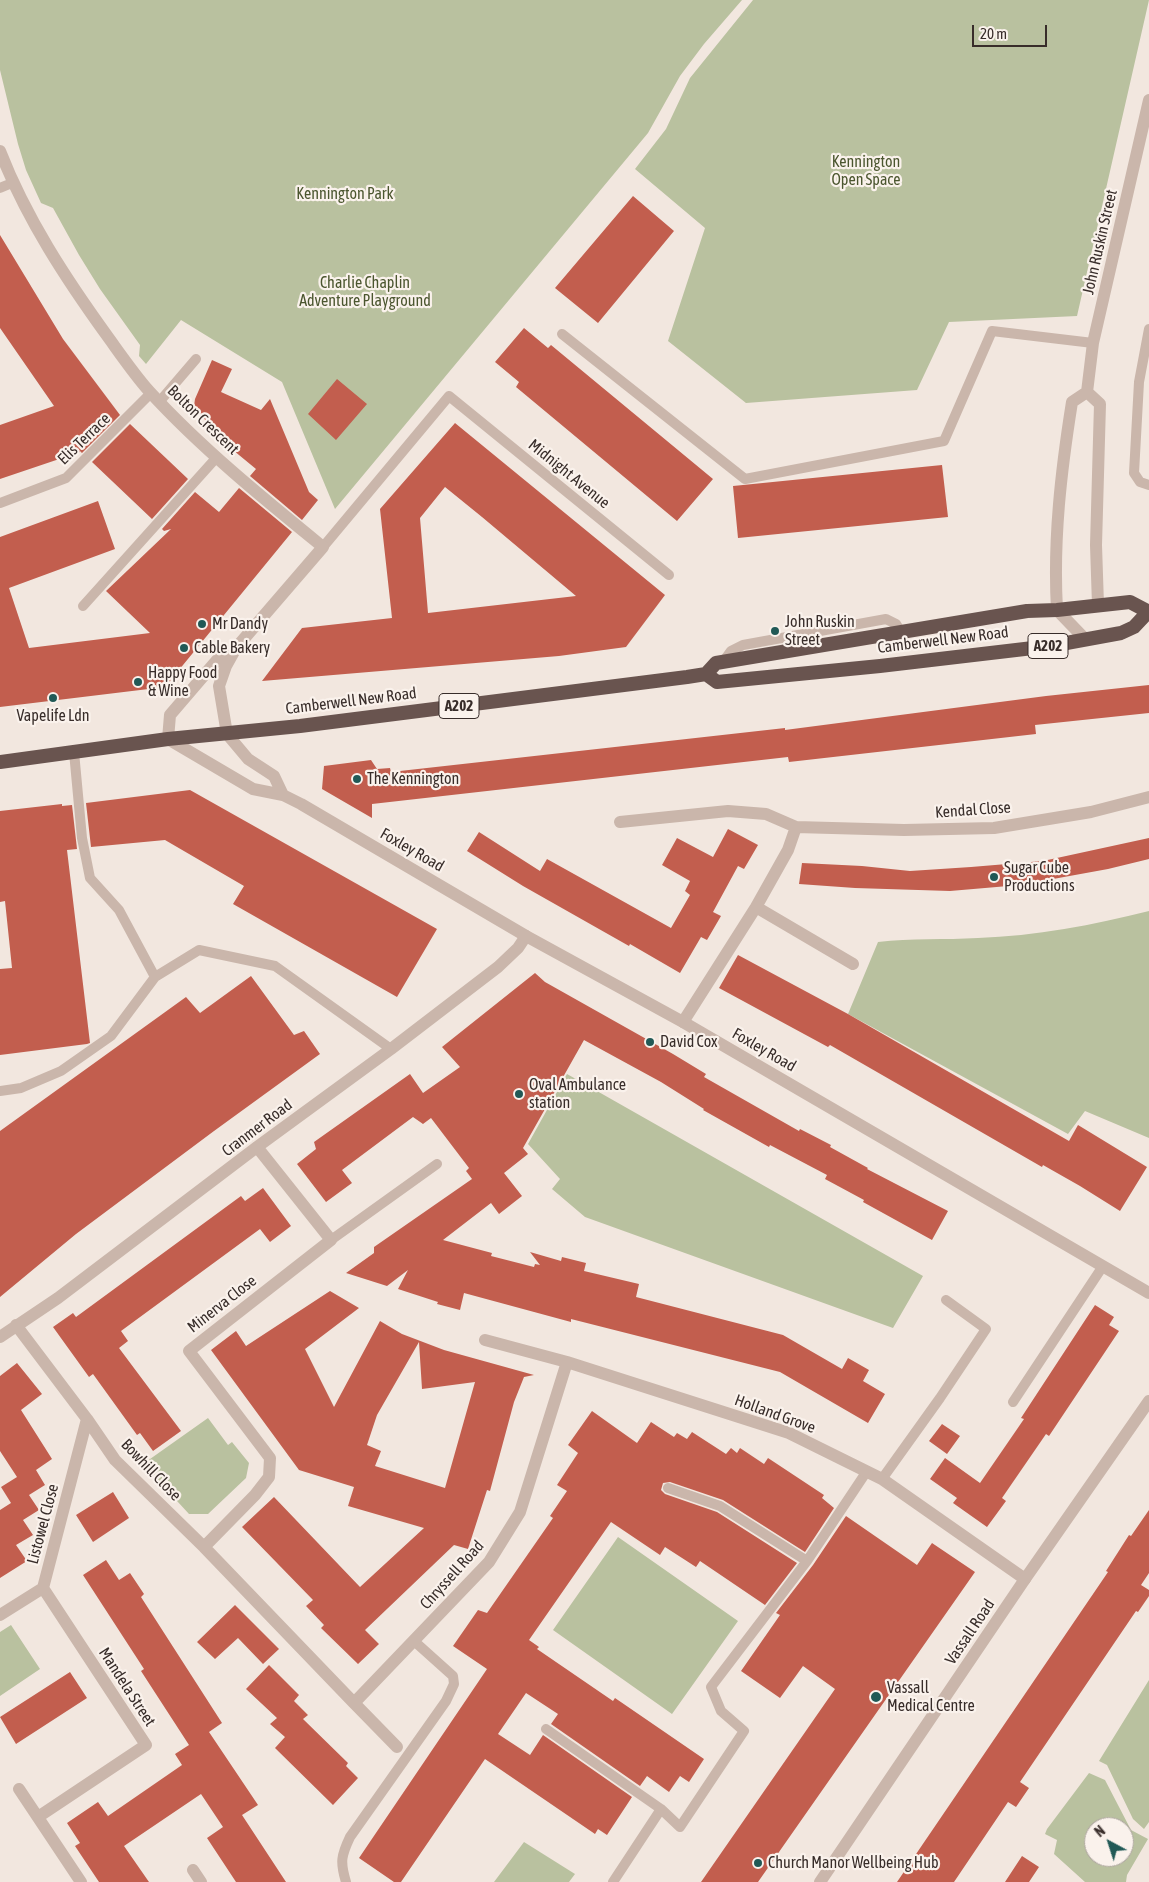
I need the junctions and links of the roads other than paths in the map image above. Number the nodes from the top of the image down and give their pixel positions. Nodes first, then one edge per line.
1 (1149, 100) edge
2 (0, 151) edge
3 (12, 183) junction
4 (0, 188) edge
5 (1149, 329) edge
6 (562, 334) dead end
7 (1094, 343) junction
8 (196, 359) dead end
9 (1086, 392) junction
10 (155, 397) junction
11 (217, 457) junction
12 (1149, 485) edge
13 (0, 503) edge
14 (323, 547) junction
15 (669, 575) dead end
16 (1098, 605) junction
17 (83, 606) dead end
18 (1057, 610) junction
19 (1149, 612) edge
20 (1086, 639) junction
21 (236, 648) junction
22 (706, 674) junction
23 (227, 734) junction
24 (168, 739) junction
25 (74, 752) junction
26 (0, 762) edge
27 (283, 795) junction
28 (1149, 797) edge
29 (620, 822) dead end
30 (796, 827) junction
31 (756, 907) junction
32 (526, 936) junction
33 (853, 964) dead end
34 (156, 978) junction
35 (683, 1022) junction
36 (391, 1049) junction
37 (0, 1091) edge
38 (257, 1147) junction
39 (437, 1164) dead end
40 (330, 1240) junction
41 (1103, 1266) junction
42 (1149, 1293) edge
43 (946, 1300) dead end
44 (16, 1325) junction
45 (0, 1337) edge
46 (485, 1340) dead end
47 (567, 1362) junction
48 (1149, 1401) edge
49 (1013, 1402) dead end
50 (87, 1418) junction
51 (867, 1471) junction
52 (882, 1479) junction
53 (668, 1488) dead end
54 (204, 1547) junction
55 (807, 1560) junction
56 (1025, 1579) junction
57 (43, 1588) junction
58 (0, 1616) edge
59 (414, 1641) junction
60 (354, 1703) junction
61 (546, 1729) dead end
62 (397, 1747) dead end
63 (19, 1789) dead end
64 (661, 1810) junction
65 (38, 1817) junction
66 (193, 1870) dead end
67 (81, 1882) edge
68 (202, 1882) edge
69 (346, 1882) edge
70 (613, 1882) edge
71 (820, 1882) edge

1 - 7 street, John Ruskin Street
2 - 3 street, Bolton Crescent
3 - 4 lane
3 - 10 street, Bolton Crescent
5 - 12 lane
6 - 7 lane
7 - 9 street, John Ruskin Street
8 - 10 lane, Elis Terrace
9 - 16 street
9 - 18 street
10 - 11 street, Bolton Crescent
10 - 13 lane, Elis Terrace
11 - 14 street, Bolton Crescent
11 - 17 lane
14 - 15 lane, Midnight Avenue
14 - 21 street
16 - 18 highway, Camberwell New Road / A202
16 - 19 highway, Camberwell New Road / A202
18 - 20 street
18 - 22 highway, Camberwell New Road / A202
19 - 20 highway, Camberwell New Road / A202
20 - 22 highway, Camberwell New Road / A202
21 - 23 street
21 - 24 street
22 - 23 highway, Camberwell New Road / A202
23 - 24 highway, Camberwell New Road / A202
23 - 27 street, Foxley Road
24 - 25 highway, Camberwell New Road / A202
24 - 27 street, Foxley Road
25 - 26 highway, Camberwell New Road / A202
25 - 34 lane
27 - 32 street, Foxley Road
28 - 30 street, Kendal Close
29 - 30 street, Kendal Close
30 - 31 street
31 - 33 street
31 - 35 street
32 - 35 street, Foxley Road
32 - 36 street, Cranmer Road
34 - 36 lane
34 - 37 lane
35 - 41 street, Foxley Road
36 - 38 street, Cranmer Road
38 - 40 street
38 - 44 street, Cranmer Road
39 - 40 lane
40 - 54 street, Minerva Close
41 - 42 street, Foxley Road
41 - 49 lane
43 - 52 lane
44 - 45 street, Cranmer Road
44 - 50 street, Bowhill Close
46 - 47 street, Holland Grove
47 - 51 street, Holland Grove
47 - 59 street, Chryssell Road
48 - 56 street, Vassall Road
50 - 54 street, Bowhill Close
50 - 57 street, Listowel Close
51 - 52 street, Holland Grove
51 - 55 lane
52 - 56 street, Holland Grove
53 - 55 lane
54 - 60 street, Bowhill Close
55 - 64 lane
56 - 71 street, Vassall Road
57 - 58 street, Listowel Close
57 - 65 street, Mandela Street
59 - 60 street, Chryssell Road
59 - 69 lane
60 - 62 street
61 - 64 lane
63 - 65 street
64 - 70 lane
65 - 67 street
66 - 68 street

